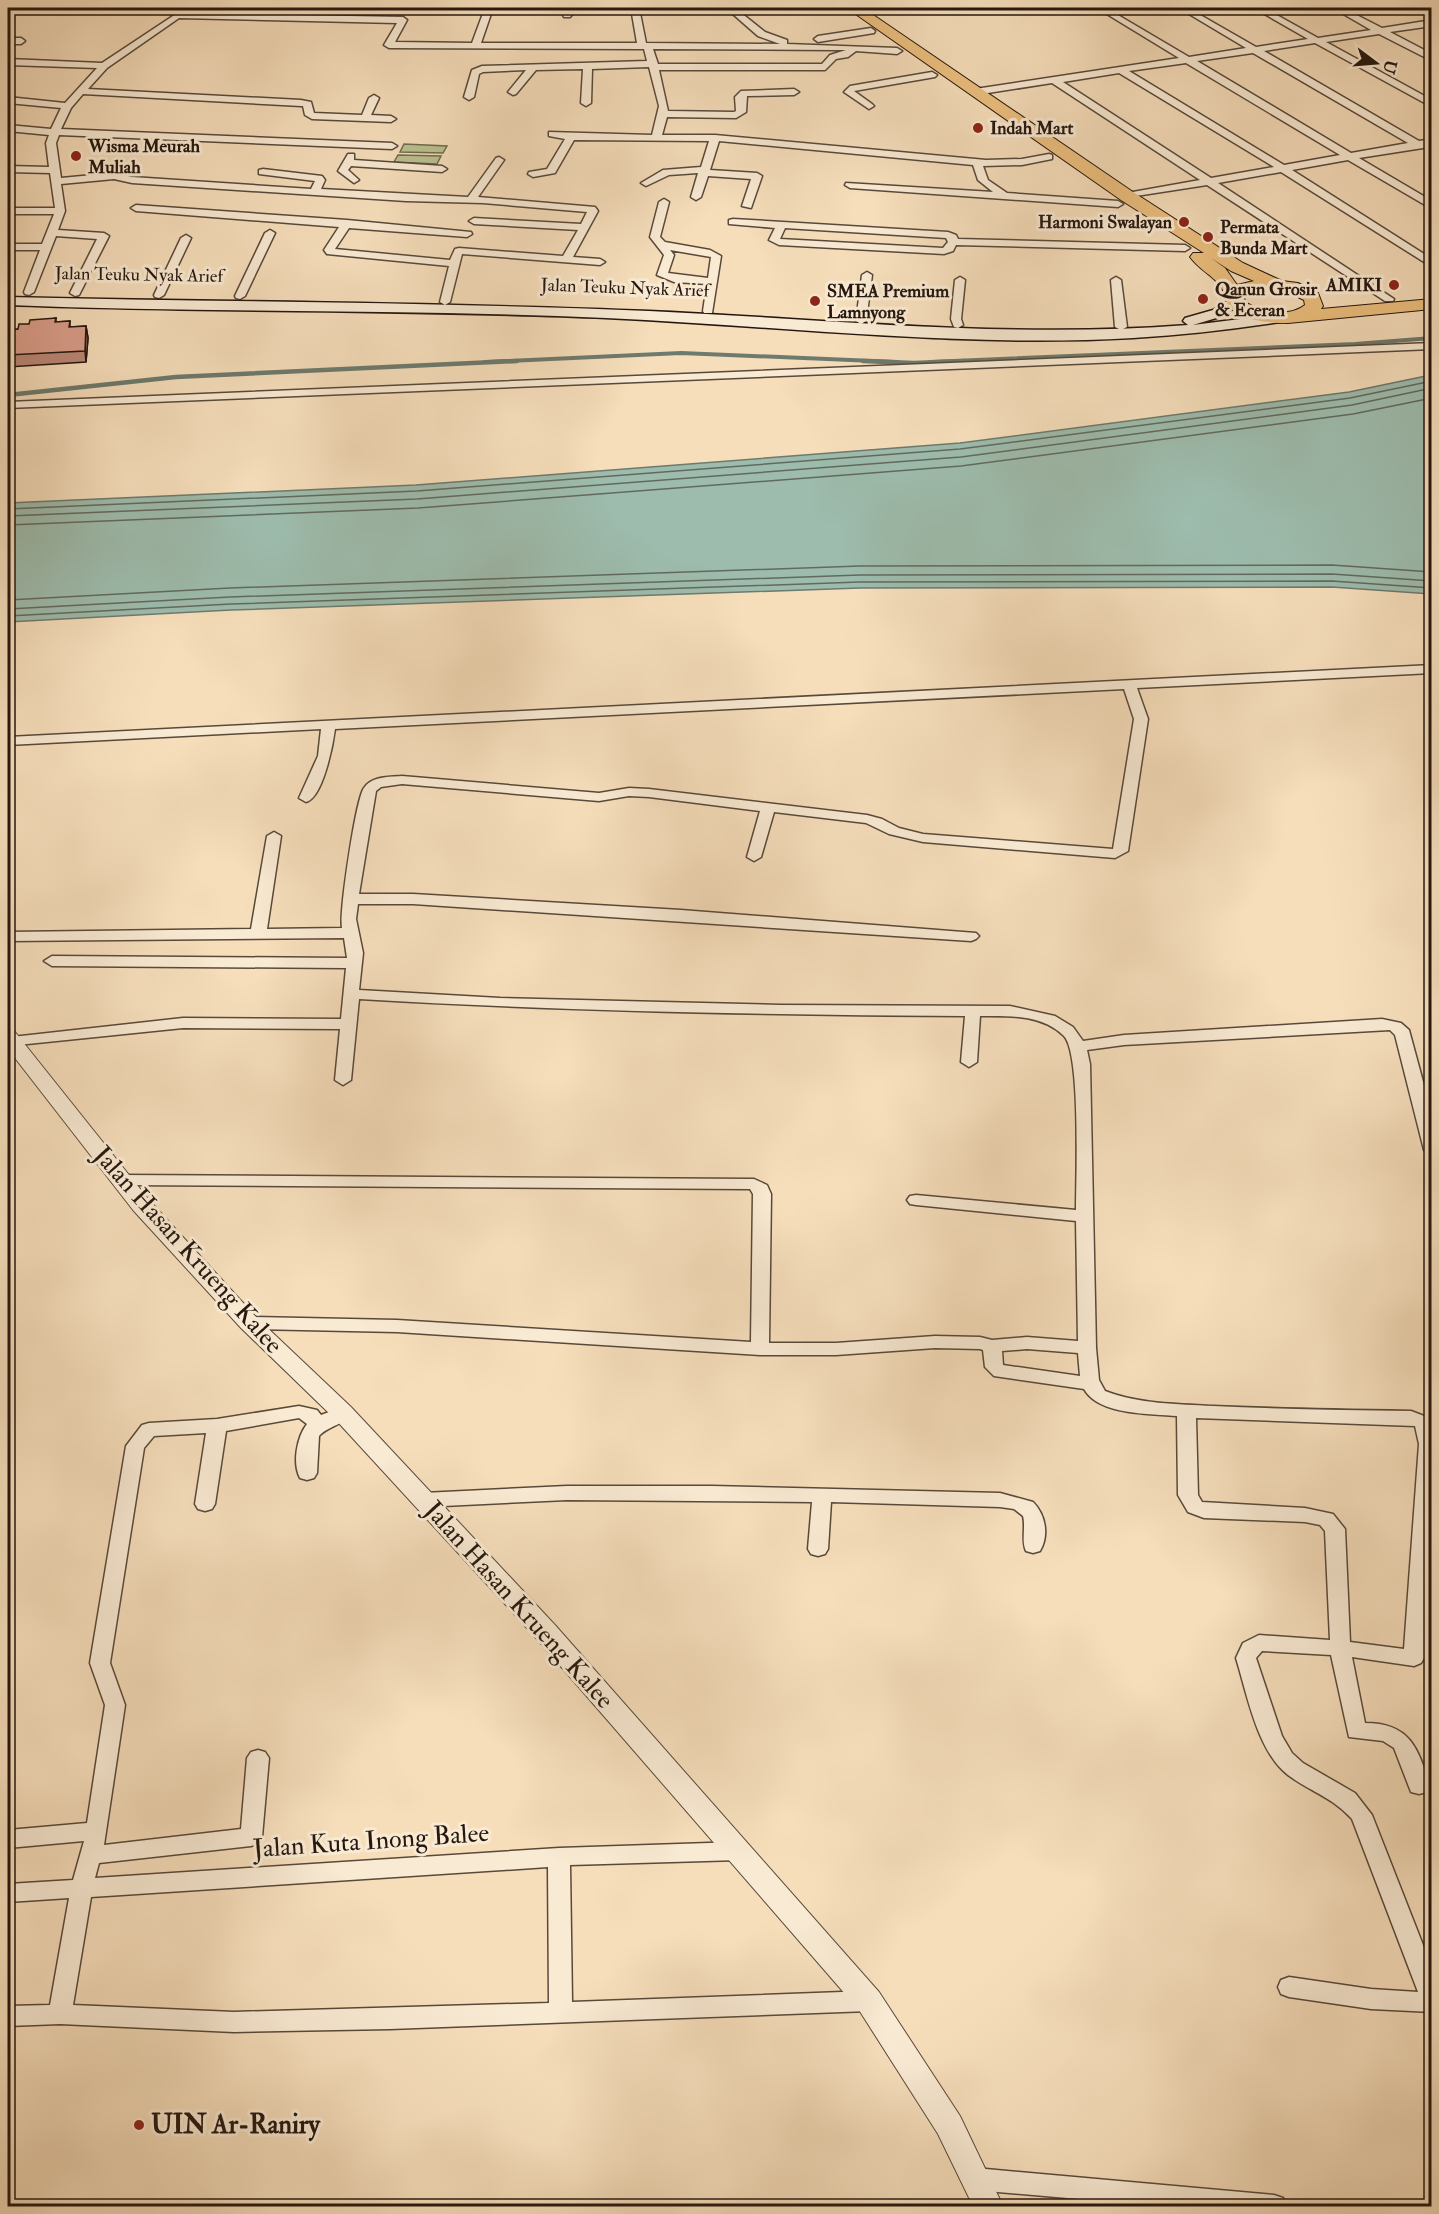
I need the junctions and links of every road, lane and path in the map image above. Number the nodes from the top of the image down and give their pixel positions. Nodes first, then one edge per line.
1 (189, 8) edge
2 (326, 8) edge
3 (489, 8) edge
4 (635, 8) edge
5 (730, 8) edge
6 (835, 8) edge
7 (854, 8) edge
8 (1101, 8) edge
9 (1183, 8) edge
10 (1258, 8) edge
11 (1337, 8) edge
12 (1417, 8) edge
13 (1431, 15) edge
14 (180, 16) junction
15 (321, 18) junction
16 (1431, 22) edge
17 (868, 29) junction
18 (1377, 29) junction
19 (1315, 39) junction
20 (8, 41) edge
21 (21, 41) dead end
22 (389, 45) junction
23 (476, 45) junction
24 (645, 47) junction
25 (854, 48) junction
26 (1251, 49) junction
27 (897, 51) junction
28 (433, 56) dead end
29 (1431, 58) edge
30 (1187, 59) junction
31 (8, 62) edge
32 (104, 66) junction
33 (588, 66) junction
34 (654, 66) junction
35 (534, 67) junction
36 (1122, 71) junction
37 (932, 75) junction
38 (1054, 80) junction
39 (81, 91) junction
40 (513, 92) dead end
41 (794, 92) dead end
42 (975, 92) junction
43 (469, 97) dead end
44 (374, 98) dead end
45 (8, 100) edge
46 (586, 103) dead end
47 (1431, 104) edge
48 (67, 106) junction
49 (869, 106) dead end
50 (663, 114) junction
51 (365, 118) junction
52 (391, 119) dead end
53 (8, 128) edge
54 (53, 132) junction
55 (552, 134) dead end
56 (571, 137) junction
57 (656, 138) junction
58 (715, 138) junction
59 (1431, 142) edge
60 (357, 144) junction
61 (1419, 144) junction
62 (392, 146) dead end
63 (1431, 152) edge
64 (1350, 156) junction
65 (1049, 157) junction
66 (499, 160) dead end
67 (978, 162) junction
68 (347, 164) junction
69 (1282, 168) junction
70 (442, 169) dead end
71 (8, 170) edge
72 (704, 171) junction
73 (263, 172) dead end
74 (533, 174) dead end
75 (55, 175) junction
76 (354, 180) dead end
77 (1210, 181) junction
78 (646, 183) dead end
79 (850, 185) dead end
80 (315, 191) junction
81 (1006, 195) junction
82 (696, 197) dead end
83 (471, 200) junction
84 (483, 200) junction
85 (1122, 200) junction
86 (664, 202) dead end
87 (747, 206) dead end
88 (1431, 206) edge
89 (136, 208) dead end
90 (8, 210) edge
91 (60, 211) junction
92 (474, 221) junction
93 (733, 222) dead end
94 (347, 223) junction
95 (781, 226) junction
96 (584, 227) junction
97 (53, 233) junction
98 (270, 233) dead end
99 (467, 234) junction
100 (186, 238) dead end
101 (953, 242) junction
102 (661, 245) junction
103 (8, 247) edge
104 (47, 247) junction
105 (1185, 248) junction
106 (459, 252) junction
107 (566, 260) junction
108 (453, 262) junction
109 (600, 262) dead end
110 (1431, 264) edge
111 (867, 275) dead end
112 (960, 280) dead end
113 (1116, 280) dead end
114 (712, 281) junction
115 (1276, 285) junction
116 (1300, 289) junction
117 (8, 292) edge
118 (29, 292) junction
119 (75, 293) junction
120 (159, 295) junction
121 (1431, 295) edge
122 (240, 296) junction
123 (1235, 298) junction
124 (1389, 299) junction
125 (8, 301) edge
126 (445, 302) junction
127 (1431, 304) edge
128 (595, 310) junction
129 (708, 311) junction
130 (1292, 316) junction
131 (861, 321) junction
132 (958, 325) junction
133 (1121, 327) junction
134 (1431, 346) edge
135 (8, 405) edge
136 (1431, 669) edge
137 (1132, 690) junction
138 (329, 724) junction
139 (8, 741) edge
140 (306, 798) dead end
141 (768, 807) junction
142 (274, 836) dead end
143 (754, 857) dead end
144 (351, 899) junction
145 (351, 933) junction
146 (258, 935) junction
147 (8, 936) edge
148 (971, 936) dead end
149 (52, 962) dead end
150 (353, 963) junction
151 (350, 994) junction
152 (973, 1010) junction
153 (347, 1024) junction
154 (10, 1039) edge
155 (1079, 1046) junction
156 (969, 1062) dead end
157 (343, 1080) dead end
158 (1431, 1150) edge
159 (120, 1180) junction
160 (916, 1200) dead end
161 (1085, 1216) junction
162 (249, 1323) junction
163 (992, 1346) junction
164 (1087, 1348) junction
165 (760, 1349) junction
166 (1091, 1384) junction
167 (1186, 1411) junction
168 (343, 1413) junction
169 (318, 1424) junction
170 (216, 1426) junction
171 (307, 1473) dead end
172 (822, 1496) junction
173 (423, 1500) junction
174 (205, 1504) dead end
175 (1033, 1546) dead end
176 (818, 1549) dead end
177 (1340, 1648) junction
178 (258, 1758) dead end
179 (1419, 1786) dead end
180 (96, 1831) junction
181 (8, 1839) edge
182 (739, 1851) junction
183 (90, 1855) junction
184 (559, 1857) junction
185 (82, 1887) junction
186 (8, 1893) edge
187 (1289, 1987) dead end
188 (869, 2001) junction
189 (1431, 2001) edge
190 (561, 2013) junction
191 (60, 2014) junction
192 (8, 2016) edge
193 (975, 2180) junction
194 (988, 2206) edge
195 (1274, 2206) edge

1 - 14 street
2 - 15 street
3 - 23 street
4 - 24 street
5 - 17 street
6 - 17 highway
7 - 42 highway
8 - 30 street
9 - 26 street
10 - 19 street
11 - 18 street
12 - 13 street
14 - 15 street
14 - 32 street
15 - 22 street
16 - 18 street
17 - 27 highway
18 - 19 street
18 - 29 street
19 - 26 street
19 - 47 street
20 - 21 street
22 - 23 street
22 - 28 street
23 - 24 street
24 - 25 street
24 - 34 street
25 - 27 street
25 - 34 street
26 - 30 street
26 - 61 street
27 - 37 highway
30 - 36 street
30 - 64 street
31 - 32 street
32 - 39 street
33 - 34 street
33 - 35 street
33 - 46 street
34 - 50 street
35 - 40 street
35 - 43 street
36 - 38 street
36 - 69 street
37 - 49 street
37 - 65 highway
38 - 42 street
38 - 77 street
39 - 48 street
39 - 51 street
41 - 50 street
42 - 85 highway
44 - 51 street
45 - 48 street
48 - 54 street
50 - 57 street
51 - 52 street
53 - 54 street
54 - 60 street
54 - 75 street
55 - 56 street
56 - 57 street
56 - 74 street
57 - 58 street
58 - 67 street
58 - 72 street
59 - 61 street
60 - 62 street
60 - 68 street
61 - 63 street
61 - 64 street
64 - 69 street
64 - 88 street
65 - 67 street
65 - 85 highway
66 - 83 street
67 - 81 street
68 - 70 street
68 - 76 street
69 - 77 street
69 - 110 street
71 - 75 street
72 - 78 street
72 - 82 street
72 - 87 street
73 - 80 street
75 - 80 street
75 - 91 street
77 - 85 street
77 - 124 street
79 - 81 street
80 - 83 street
81 - 85 street
83 - 84 street
84 - 92 street
84 - 96 street
85 - 105 highway
85 - 115 highway
86 - 102 street
89 - 94 street
90 - 91 street
91 - 97 street
92 - 96 street
92 - 99 street
93 - 95 street
94 - 99 street
94 - 108 street
95 - 101 street
95 - 101 street
96 - 107 street
97 - 104 street
97 - 119 street
98 - 122 street
99 - 106 street
100 - 120 street
101 - 105 street
102 - 114 street
102 - 114 street
103 - 104 street
104 - 118 street
105 - 123 highway
106 - 107 street
106 - 108 street
107 - 109 street
108 - 126 street
111 - 131 street
112 - 132 street
113 - 133 street
114 - 129 street
115 - 116 highway
115 - 123 highway
116 - 124 highway
116 - 130 highway
117 - 118 main road, Jalan Teuku Nyak Arief
118 - 119 main road, Jalan Teuku Nyak Arief
119 - 120 main road, Jalan Teuku Nyak Arief
120 - 122 main road, Jalan Teuku Nyak Arief
121 - 124 highway
122 - 126 main road, Jalan Teuku Nyak Arief
123 - 130 highway
123 - 133 main road, Jalan Teuku Nyak Arief
125 - 128 main road, Jalan Teuku Nyak Arief
126 - 128 main road, Jalan Teuku Nyak Arief
127 - 130 highway
128 - 129 main road, Jalan Teuku Nyak Arief
128 - 130 main road, Jalan Teuku Nyak Arief
129 - 131 main road, Jalan Teuku Nyak Arief
131 - 132 main road, Jalan Teuku Nyak Arief
132 - 133 main road, Jalan Teuku Nyak Arief
134 - 135 street
136 - 137 street
137 - 138 street
137 - 141 street
138 - 139 street
138 - 140 street
141 - 143 street
141 - 144 street
142 - 146 street
144 - 145 street
144 - 148 street
145 - 146 street
145 - 150 street
146 - 147 street
149 - 150 street
150 - 151 street
151 - 152 street
151 - 153 street
152 - 155 street
152 - 156 street
153 - 154 street
153 - 157 street
154 - 159 street, Jalan Hasan Krueng Kalee
155 - 158 street
155 - 161 street
159 - 162 street, Jalan Hasan Krueng Kalee
159 - 165 street
160 - 161 street
161 - 164 street
162 - 165 street
162 - 168 street, Jalan Hasan Krueng Kalee
163 - 164 street
163 - 165 street
163 - 166 street
164 - 166 street
166 - 167 street
167 - 177 street
167 - 177 street
168 - 169 street
168 - 173 street, Jalan Hasan Krueng Kalee
169 - 170 street
169 - 171 street
170 - 174 street
170 - 180 street
172 - 173 street
172 - 175 street
172 - 176 street
173 - 182 street, Jalan Hasan Krueng Kalee
177 - 179 street
177 - 189 street
178 - 183 street
180 - 181 street
180 - 183 street
182 - 184 street, Jalan Kuta Inong Balee
182 - 188 street, Jalan Hasan Krueng Kalee
183 - 185 street
184 - 185 street, Jalan Kuta Inong Balee
184 - 190 street
185 - 186 street, Jalan Kuta Inong Balee
185 - 191 street
187 - 189 street
188 - 190 street
188 - 193 street, Jalan Hasan Krueng Kalee
190 - 191 street
191 - 192 street
193 - 194 street, Jalan Hasan Krueng Kalee
193 - 195 street

